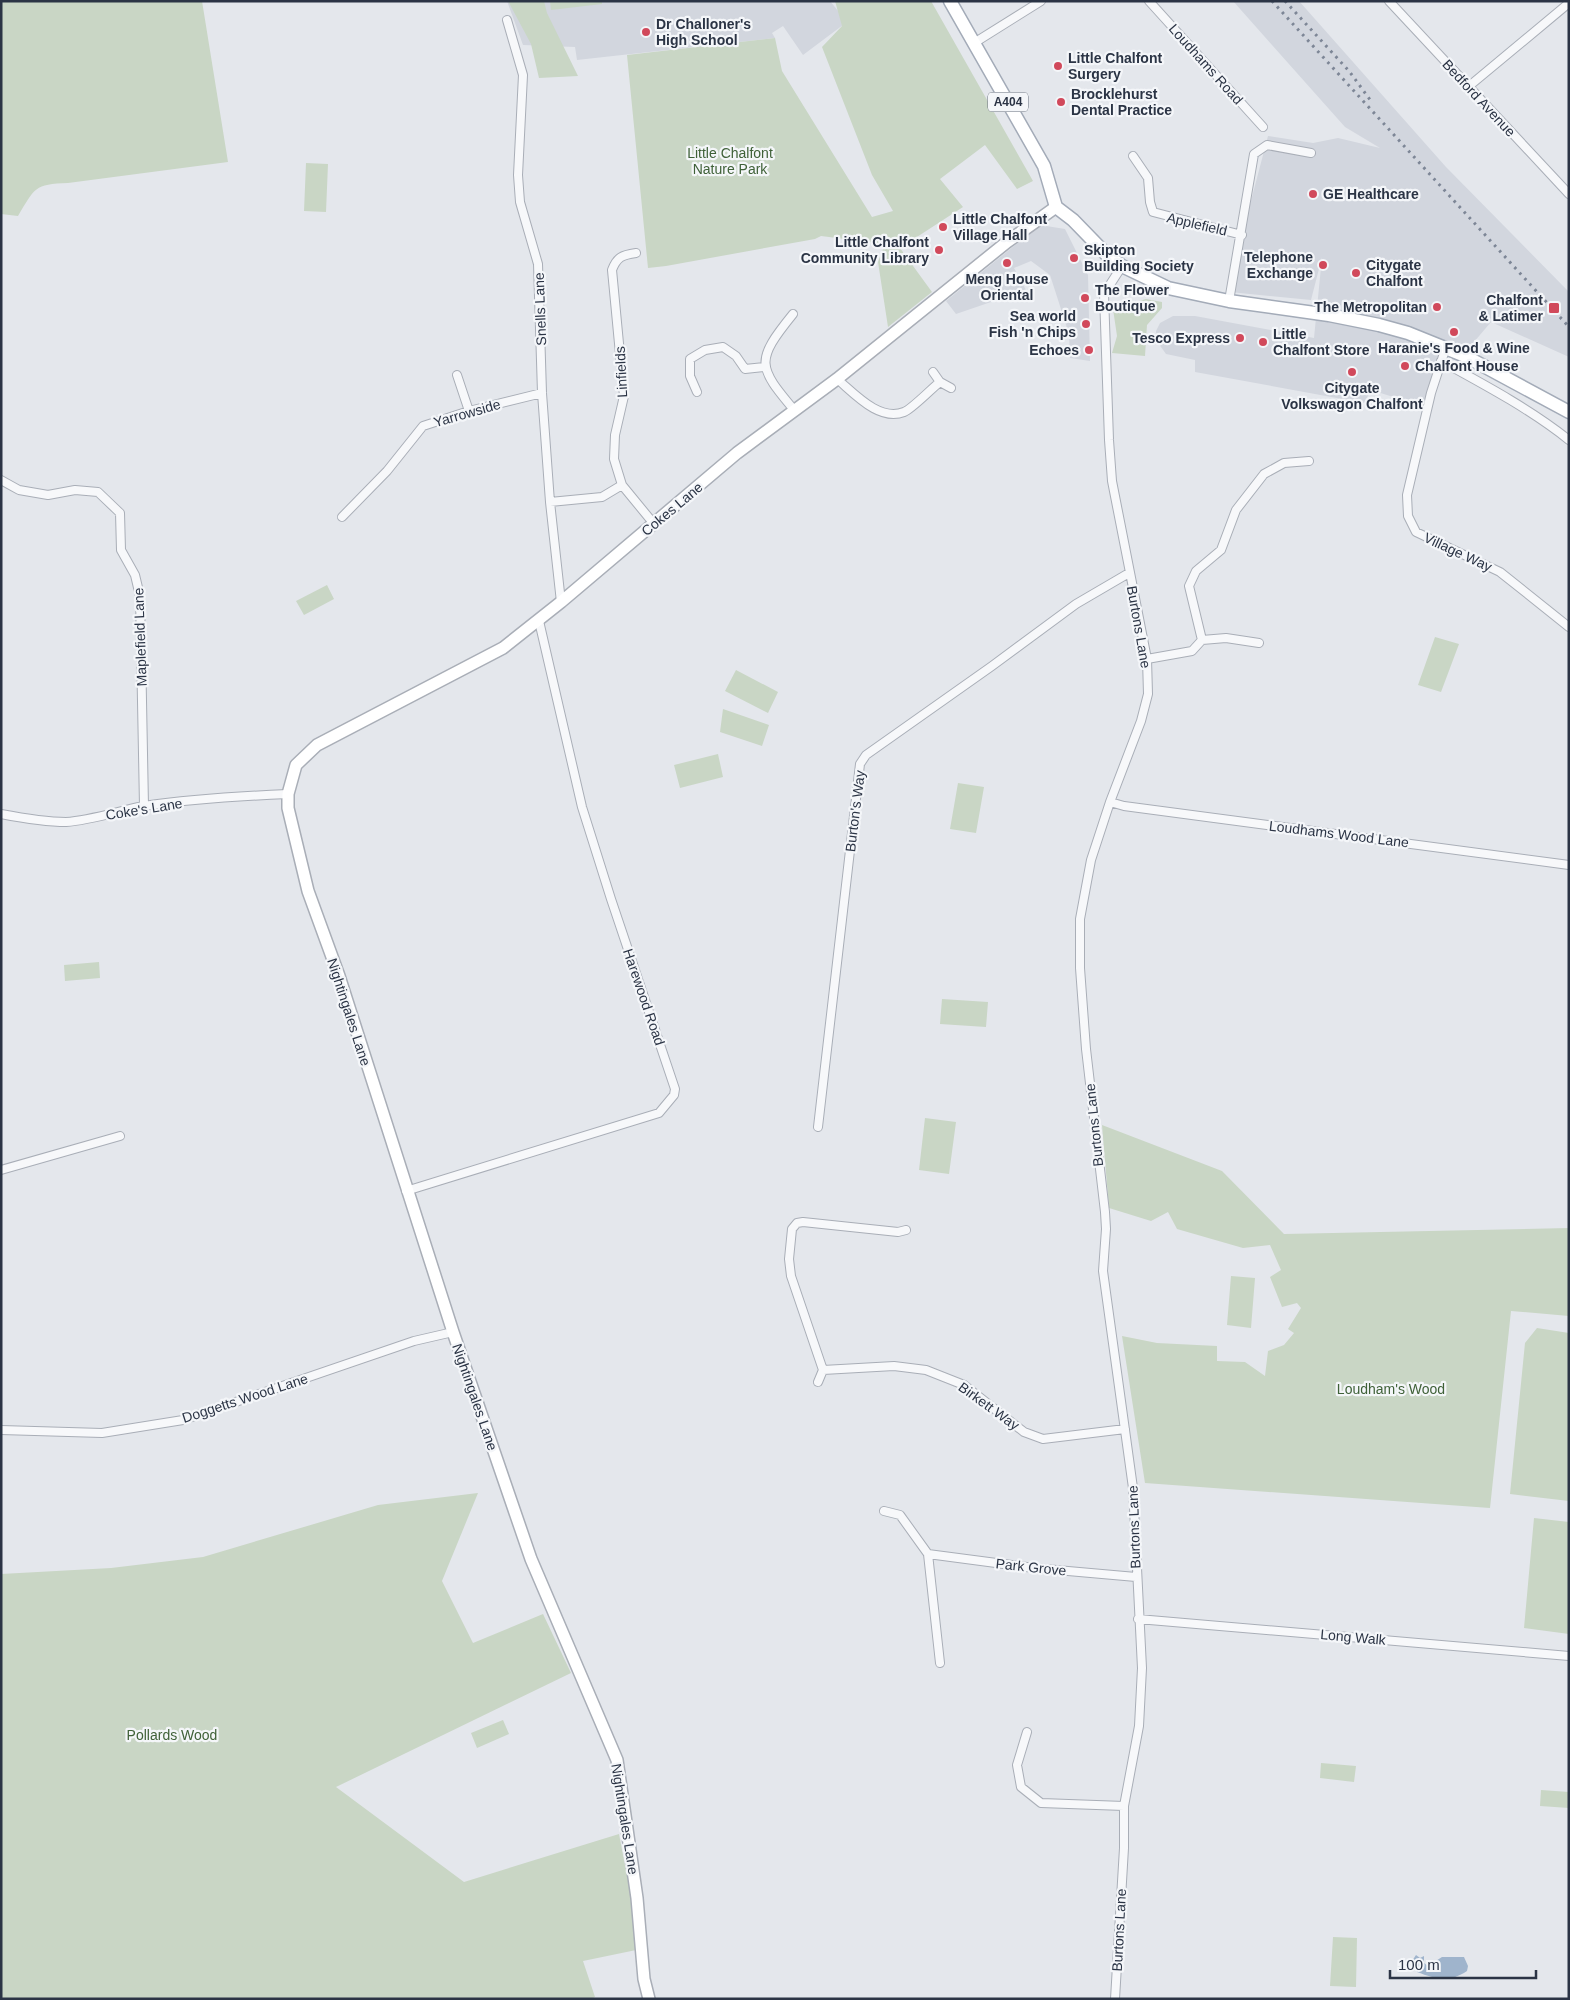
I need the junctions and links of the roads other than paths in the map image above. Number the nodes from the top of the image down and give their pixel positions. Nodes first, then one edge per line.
1 (950, 1) edge
2 (1041, 1) edge
3 (1149, 1) edge
4 (1389, 1) edge
5 (1569, 3) edge
6 (508, 20) dead end
7 (974, 43) junction
8 (1468, 86) junction
9 (1263, 127) dead end
10 (1311, 153) dead end
11 (1134, 156) dead end
12 (1569, 194) edge
13 (1056, 207) junction
14 (1242, 235) junction
15 (636, 254) dead end
16 (1122, 266) junction
17 (1229, 301) junction
18 (793, 314) dead end
19 (1446, 348) junction
20 (1441, 361) junction
21 (764, 367) junction
22 (933, 372) dead end
23 (457, 375) dead end
24 (837, 378) junction
25 (940, 382) junction
26 (951, 388) dead end
27 (697, 392) dead end
28 (542, 393) junction
29 (470, 411) junction
30 (795, 411) junction
31 (1569, 412) edge
32 (1569, 440) edge
33 (1309, 461) dead end
34 (1, 480) edge
35 (622, 485) junction
36 (550, 502) junction
37 (342, 518) dead end
38 (654, 524) junction
39 (1129, 572) junction
40 (561, 602) junction
41 (538, 621) junction
42 (1569, 627) edge
43 (1202, 640) junction
44 (1259, 643) dead end
45 (1147, 659) junction
46 (288, 794) junction
47 (1110, 802) junction
48 (144, 806) junction
49 (1, 814) edge
50 (1569, 865) edge
51 (818, 1127) dead end
52 (120, 1136) dead end
53 (1, 1170) edge
54 (406, 1191) junction
55 (906, 1230) dead end
56 (452, 1332) junction
57 (823, 1370) junction
58 (818, 1382) dead end
59 (1125, 1429) junction
60 (1, 1430) edge
61 (884, 1511) dead end
62 (928, 1554) junction
63 (1136, 1577) junction
64 (1138, 1619) junction
65 (1569, 1656) edge
66 (940, 1662) dead end
67 (1026, 1732) dead end
68 (1124, 1806) junction
69 (649, 1999) edge
70 (1115, 1999) edge

1 - 7 main road, A404
2 - 7 street
3 - 9 street, Loudhams Road
4 - 8 street, Bedford Avenue
5 - 8 street
6 - 28 street, Snells Lane
7 - 13 main road, A404
8 - 12 street, Bedford Avenue
10 - 14 street
11 - 14 street, Applefield
13 - 16 main road
13 - 24 main road, Cokes Lane
14 - 17 street
15 - 35 street, Linfields
16 - 17 main road
16 - 39 street, Burtons Lane
17 - 19 main road
18 - 21 street
19 - 20 street, Village Way
19 - 31 main road
20 - 32 street
20 - 42 street, Village Way
21 - 27 street
21 - 30 street
22 - 25 street
23 - 29 street
24 - 25 street
24 - 30 main road, Cokes Lane
25 - 26 street
28 - 29 street, Yarrowside
28 - 36 street, Snells Lane
29 - 37 street, Yarrowside
30 - 38 main road, Cokes Lane
33 - 43 street
34 - 48 street, Maplefield Lane
35 - 36 street
35 - 38 street, Linfields
36 - 40 street, Snells Lane
38 - 40 main road, Cokes Lane
39 - 45 street, Burtons Lane
39 - 51 street, Burton's Way
40 - 41 main road, Cokes Lane
41 - 46 main road, Cokes Lane
41 - 54 street, Harewood Road
43 - 44 street
43 - 45 street
45 - 47 street, Burtons Lane
46 - 48 street, Coke's Lane
46 - 54 main road, Nightingales Lane
47 - 50 street, Loudhams Wood Lane
47 - 59 street, Burtons Lane
48 - 49 street, Coke's Lane
52 - 53 street
54 - 56 main road, Nightingales Lane
55 - 57 street
56 - 60 street, Doggetts Wood Lane
56 - 69 main road, Nightingales Lane
57 - 58 street
57 - 59 street, Birkett Way
59 - 63 street, Burtons Lane
61 - 62 street
62 - 63 street, Park Grove
62 - 66 street
63 - 64 street, Burtons Lane
64 - 65 street, Long Walk
64 - 68 street, Burtons Lane
67 - 68 street
68 - 70 street, Burtons Lane

